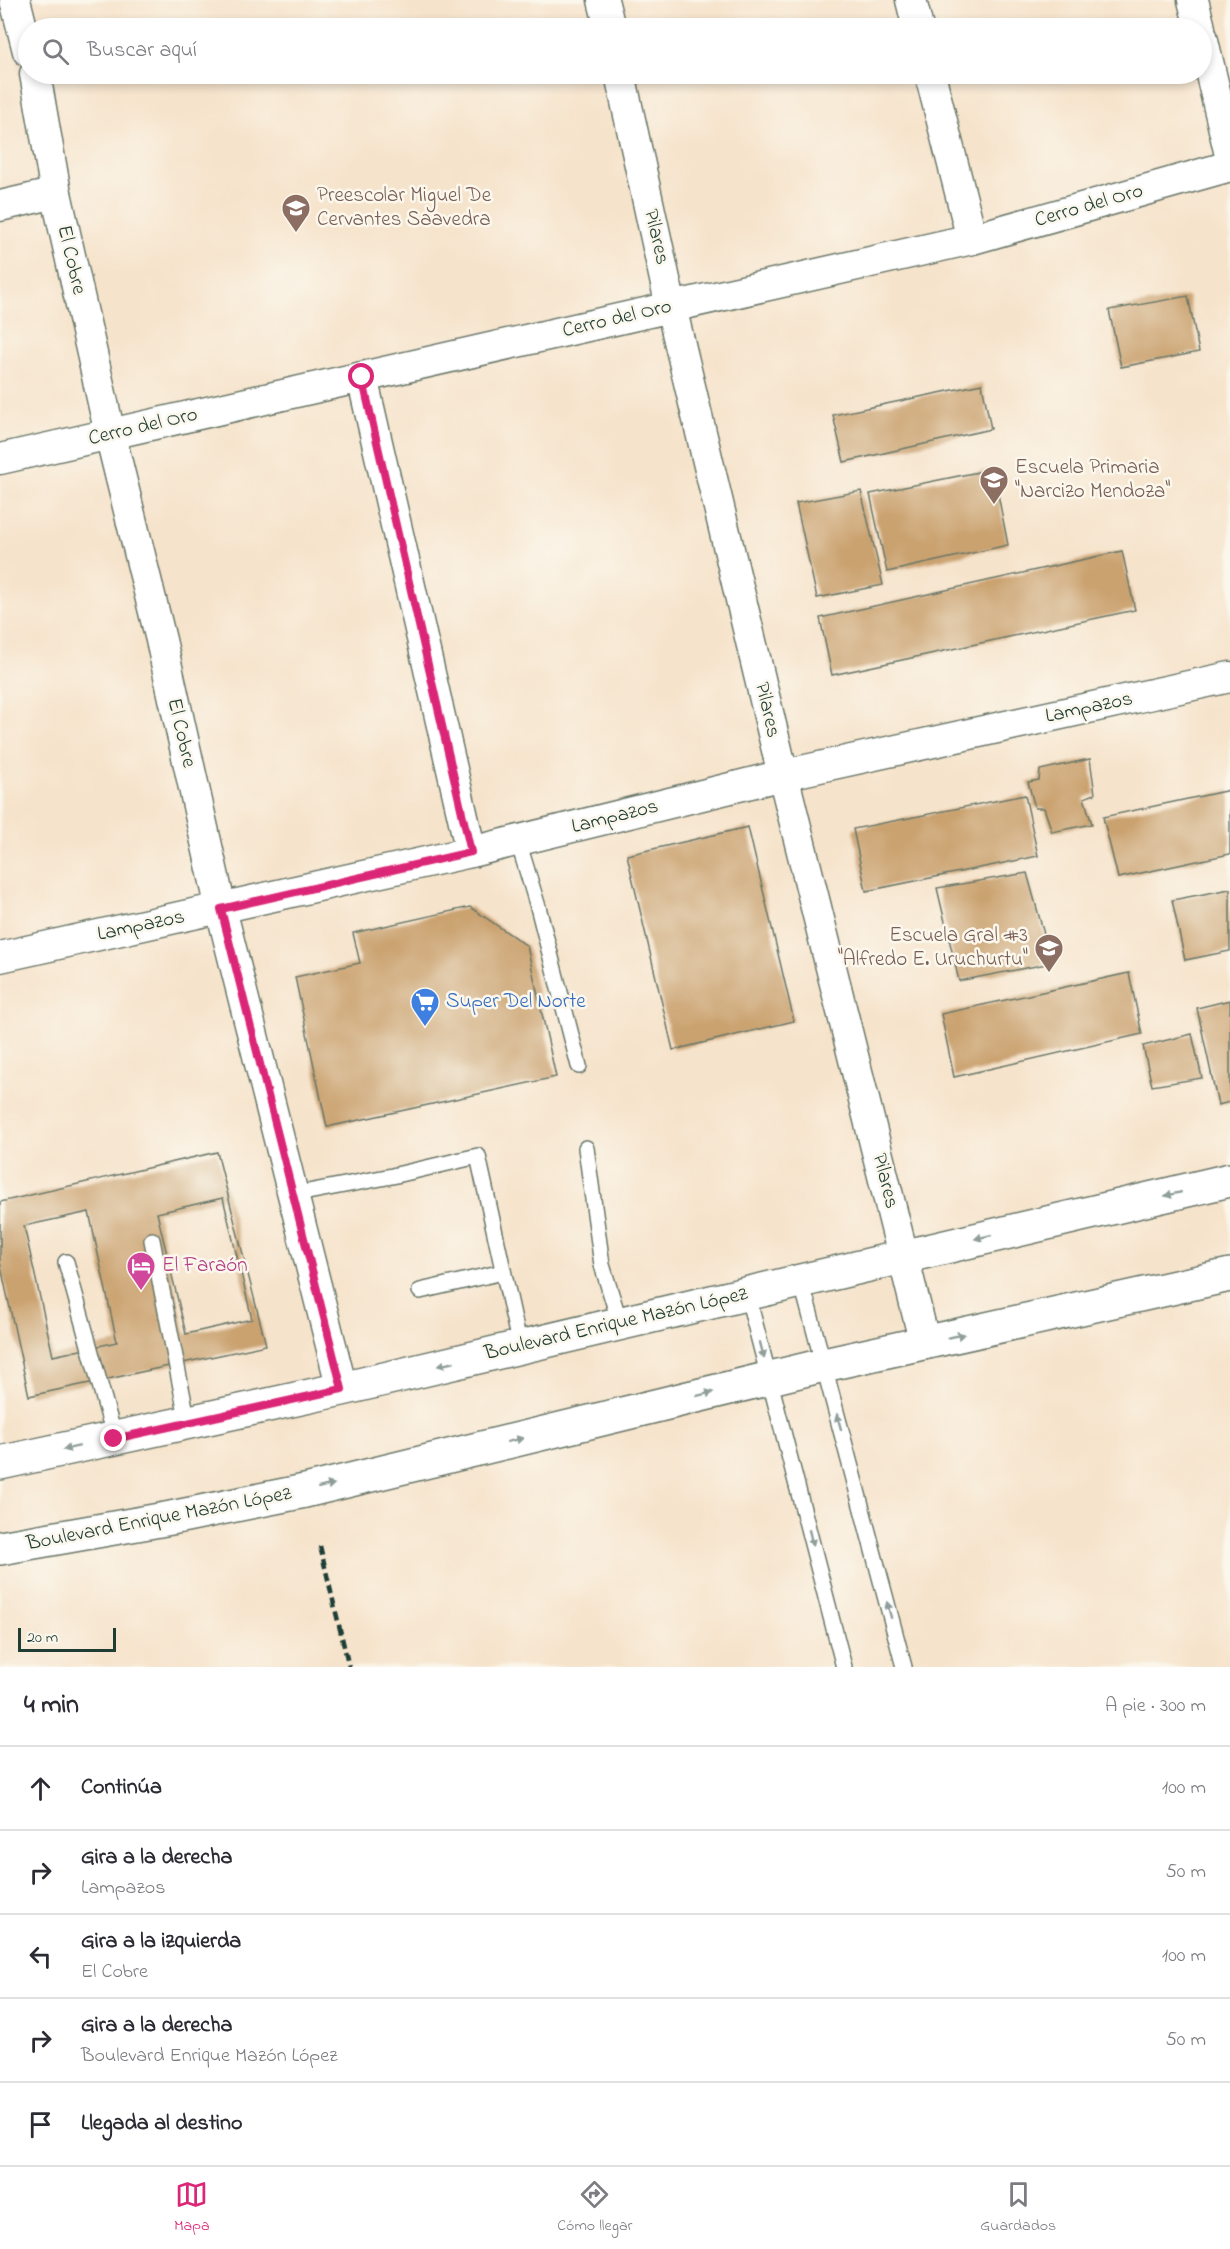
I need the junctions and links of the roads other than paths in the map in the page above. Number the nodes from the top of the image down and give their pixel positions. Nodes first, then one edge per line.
1 (15, 0) edge
2 (603, 0) edge
3 (911, 0) edge
4 (1193, 0) edge
5 (20, 18) edge
6 (607, 18) edge
7 (916, 18) edge
8 (1198, 18) edge
9 (1212, 78) edge
10 (36, 84) edge
11 (622, 84) edge
12 (933, 84) edge
13 (1230, 155) edge
14 (1230, 166) edge
15 (56, 193) junction
16 (0, 206) edge
17 (972, 239) junction
18 (671, 307) junction
19 (362, 377) junction
20 (110, 434) junction
21 (0, 459) edge
22 (1230, 677) edge
23 (783, 775) junction
24 (518, 841) junction
25 (471, 852) junction
26 (221, 909) junction
27 (0, 957) edge
28 (579, 1066) dead end
29 (586, 1148) dead end
30 (1230, 1180) edge
31 (292, 1195) junction
32 (152, 1240) dead end
33 (904, 1256) junction
34 (66, 1262) dead end
35 (503, 1272) junction
36 (1230, 1275) edge
37 (801, 1280) junction
38 (420, 1292) dead end
39 (747, 1293) junction
40 (620, 1323) junction
41 (925, 1344) junction
42 (520, 1347) junction
43 (824, 1365) junction
44 (770, 1378) junction
45 (342, 1389) junction
46 (188, 1423) junction
47 (114, 1439) junction
48 (0, 1463) edge
49 (0, 1548) edge
50 (844, 1667) edge
51 (904, 1667) edge

1 - 5 street
2 - 6 street
3 - 7 street
4 - 8 street
9 - 13 street
10 - 15 street, El Cobre
11 - 18 street, Pilares
12 - 17 street
14 - 17 street, Cerro del Oro
15 - 16 street
15 - 20 street, El Cobre
17 - 18 street, Cerro del Oro
18 - 19 street, Cerro del Oro
18 - 23 street, Pilares
19 - 20 street, Cerro del Oro
19 - 25 street
20 - 21 street, Cerro del Oro
20 - 26 street, El Cobre
22 - 23 street, Lampazos
23 - 24 street, Lampazos
23 - 33 street, Pilares
24 - 25 street, Lampazos
24 - 28 lane
25 - 26 street, Lampazos
26 - 27 street, Lampazos
26 - 31 street, El Cobre
29 - 40 lane
30 -> 33 main road, Boulevard Enrique Mazón López
31 - 35 lane
31 - 45 street, El Cobre
32 - 46 lane
33 - 37 main road, Boulevard Enrique Mazón López
33 - 41 street, Pilares
34 - 47 lane
35 - 38 lane
35 - 42 lane
41 -> 36 main road, Boulevard Enrique Mazón López
37 - 39 main road, Boulevard Enrique Mazón López
37 - 43 lane
39 - 40 main road, Boulevard Enrique Mazón López
39 -> 44 lane
40 - 42 main road, Boulevard Enrique Mazón López
41 - 43 main road, Boulevard Enrique Mazón López
42 -> 45 main road, Boulevard Enrique Mazón López
43 - 44 main road, Boulevard Enrique Mazón López
51 -> 43 lane
49 -> 44 main road, Boulevard Enrique Mazón López
44 -> 50 lane
45 - 46 main road, Boulevard Enrique Mazón López
46 - 47 main road, Boulevard Enrique Mazón López
47 -> 48 main road, Boulevard Enrique Mazón López

